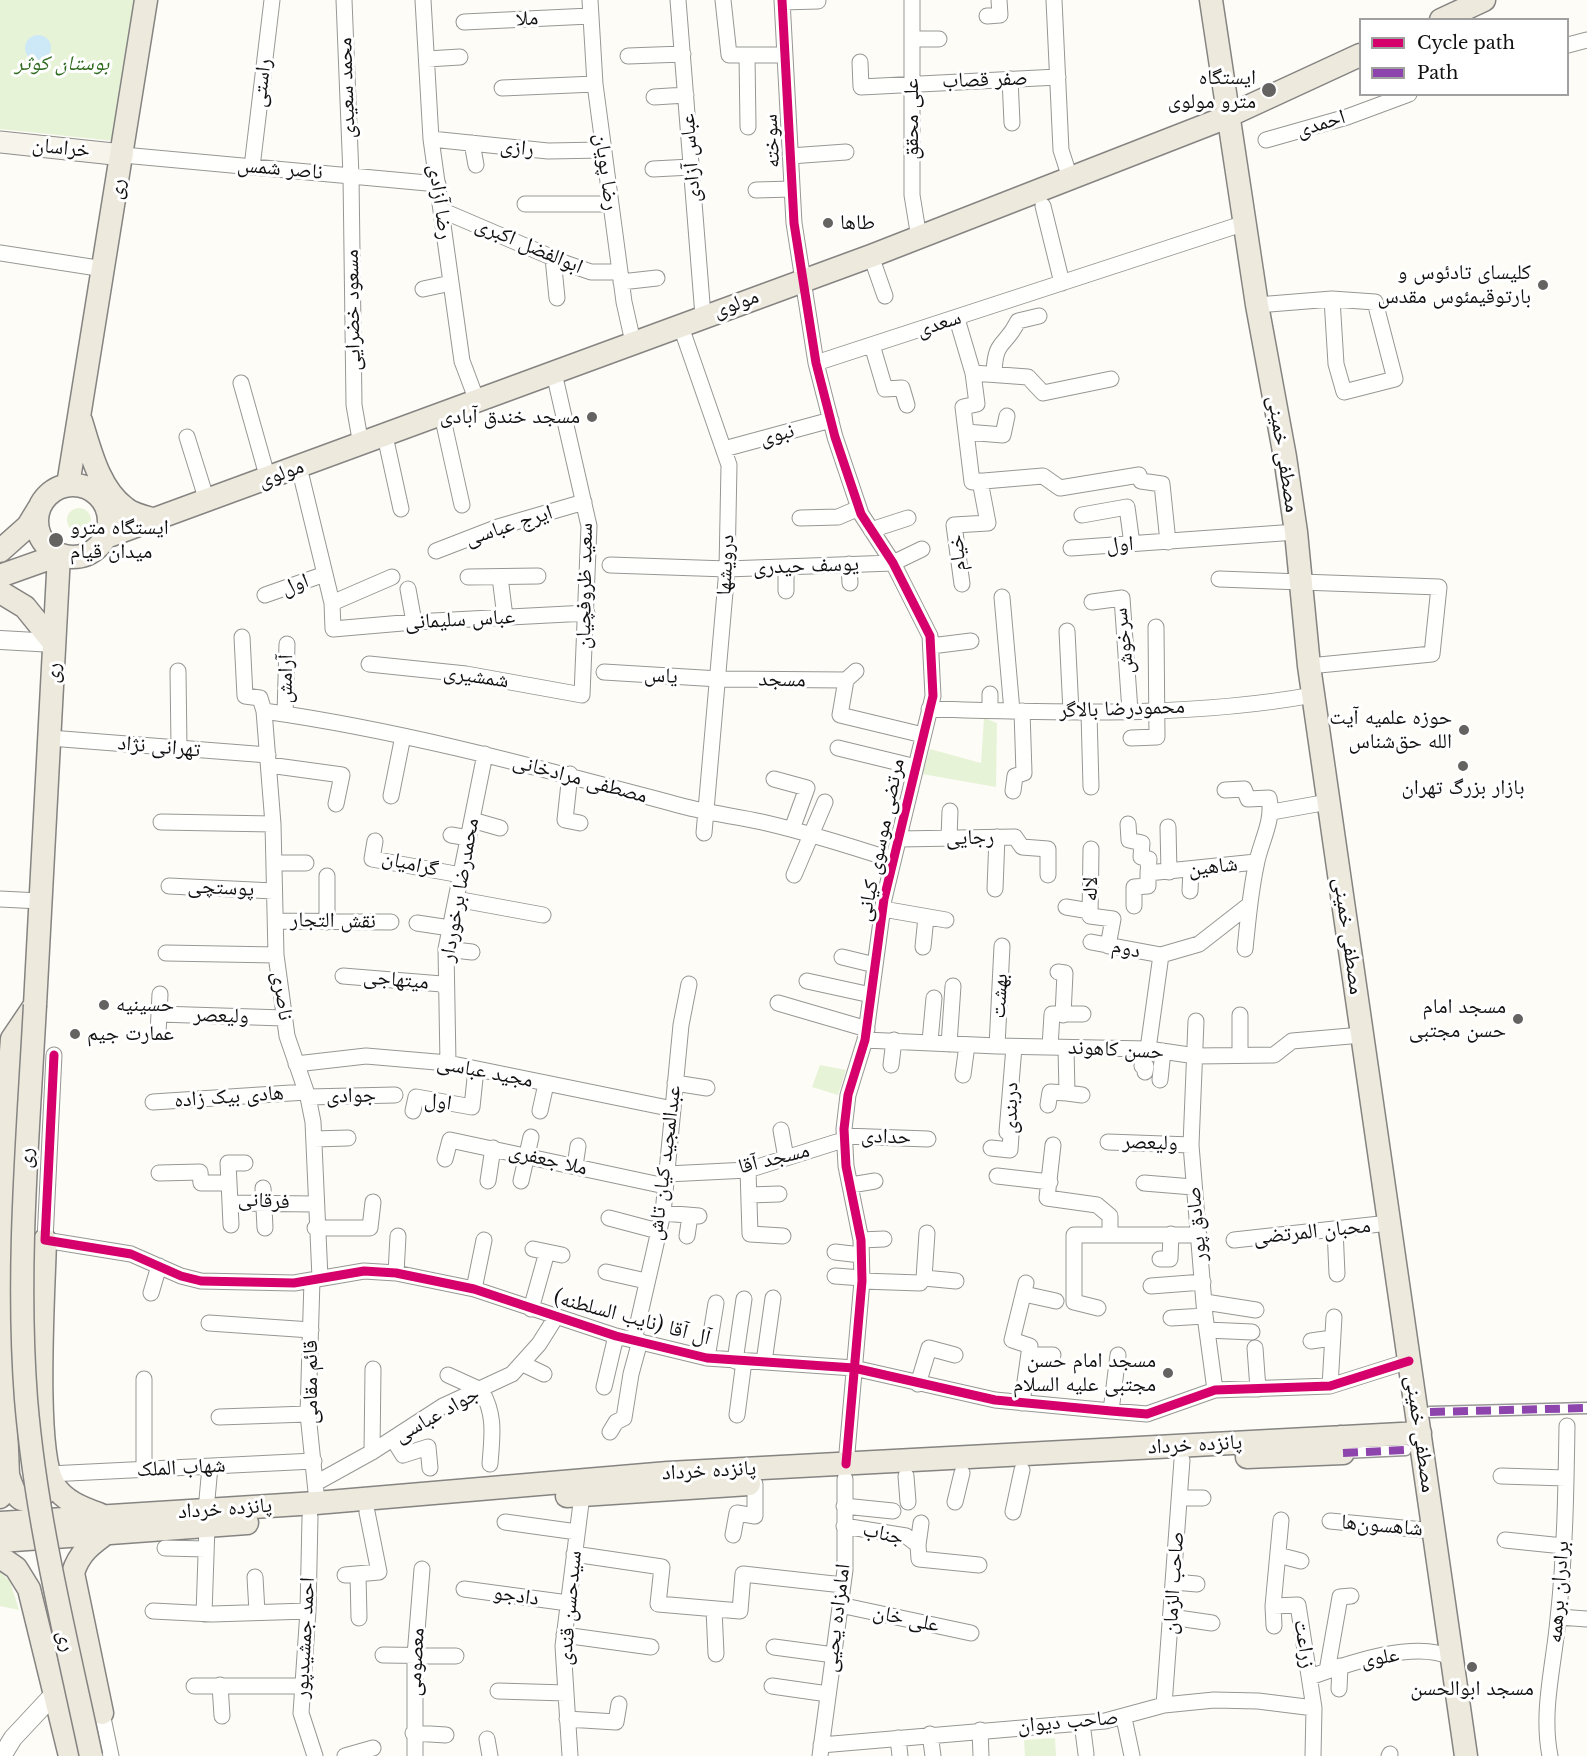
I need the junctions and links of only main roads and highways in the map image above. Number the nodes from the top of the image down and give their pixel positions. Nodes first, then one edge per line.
1 (146, 0) edge
2 (1211, 0) edge
3 (1484, 0) edge
4 (1445, 18) edge
5 (1359, 56) edge
6 (1230, 116) junction
7 (0, 142) edge
8 (123, 155) junction
9 (80, 417) junction
10 (68, 485) junction
11 (39, 507) junction
12 (156, 520) junction
13 (106, 537) junction
14 (0, 551) edge
15 (59, 555) junction
16 (0, 576) edge
17 (0, 592) edge
18 (54, 643) junction
19 (35, 1005) junction
20 (5, 1064) edge
21 (3, 1140) edge
22 (45, 1240) joint
23 (0, 1256) edge
24 (0, 1272) edge
25 (1413, 1442) junction
26 (1342, 1445) junction
27 (1052, 1461) junction
28 (846, 1472) junction
29 (49, 1474) junction
30 (8, 1475) junction
31 (650, 1482) junction
32 (0, 1497) edge
33 (314, 1501) junction
34 (0, 1523) edge
35 (108, 1525) junction
36 (0, 1541) edge
37 (0, 1557) edge
38 (102, 1713) road end
39 (70, 1756) edge
40 (91, 1756) edge
41 (1466, 1756) edge

1 - 8 main road, ری
2 - 6 main road, مصطفی خمینی
3 - 4 main road
5 - 6 main road, مولوی
6 - 12 main road, مولوی
6 - 25 main road, مصطفی خمینی
7 - 8 main road, خراسان
8 - 9 main road, ری
9 - 10 main road, ری
9 - 12 main road
10 - 11 main road
10 - 13 main road
11 - 14 main road
11 - 15 main road
12 - 13 main road, مولوی
13 - 15 main road
15 - 16 main road
15 - 18 main road, ری
17 - 18 main road
18 - 19 main road, ری
19 - 20 main road
19 - 40 main road, ری, bridge
20 - 21 main road
21 - 23 main road
22 - 23 main road
22 - 29 main road
23 - 24 main road
24 - 30 main road
25 - 26 main road, پانزده خرداد
25 - 41 main road, مصطفی خمینی
26 - 27 main road, پانزده خرداد
26 - 27 main road, پانزده خرداد
27 - 28 main road, پانزده خرداد
27 - 28 main road, پانزده خرداد
28 - 31 main road, پانزده خرداد
28 - 31 main road, پانزده خرداد
29 - 30 main road
29 - 35 main road
30 - 32 main road
31 - 33 main road, پانزده خرداد
31 - 33 main road, پانزده خرداد
33 - 35 main road, پانزده خرداد
34 - 35 main road, پانزده خرداد
35 - 36 main road, پانزده خرداد
35 - 38 main road
37 - 39 main road

